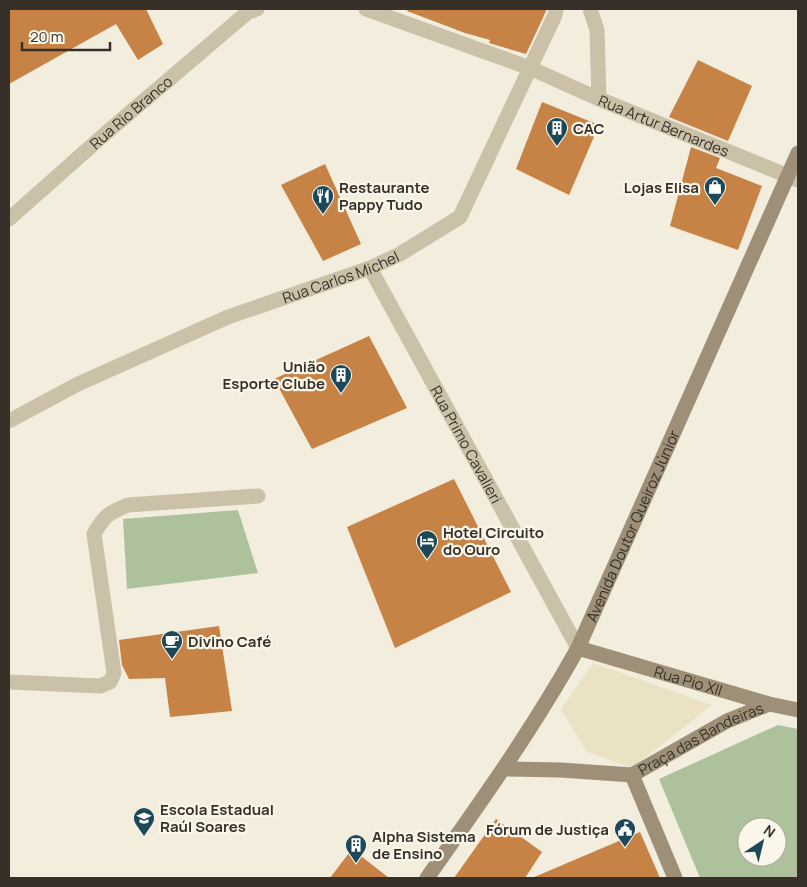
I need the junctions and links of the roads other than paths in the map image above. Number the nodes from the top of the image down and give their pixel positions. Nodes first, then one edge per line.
1 (257, 9) edge
2 (366, 9) edge
3 (556, 9) edge
4 (590, 9) edge
5 (530, 68) junction
6 (599, 100) junction
7 (798, 153) edge
8 (793, 178) edge
9 (9, 219) edge
10 (370, 268) junction
11 (9, 421) edge
12 (258, 496) dead end
13 (578, 648) junction
14 (9, 682) edge
15 (769, 704) junction
16 (798, 710) edge
17 (504, 770) junction
18 (632, 775) junction
19 (427, 878) edge
20 (675, 878) edge

1 - 9 street, Rua Rio Branco
2 - 5 street
3 - 5 street, Rua Carlos Michel
4 - 6 street
5 - 6 street, Rua Artur Bernardes
5 - 10 street, Rua Carlos Michel
6 - 8 street, Rua Artur Bernardes
7 - 8 main road, Avenida Doutor Queiroz Júnior
8 - 13 main road, Avenida Doutor Queiroz Júnior
10 - 11 street, Rua Carlos Michel
10 - 13 street, Rua Primo Cavalieri
12 - 14 street
13 - 15 main road, Rua Pio XII
13 - 17 main road, Avenida Doutor Queiroz Júnior
15 - 16 main road, Rua Pio XII
15 - 18 main road, Praça das Bandeiras
17 - 18 main road
17 - 19 main road, Avenida Doutor Queiroz Júnior
18 - 20 main road

